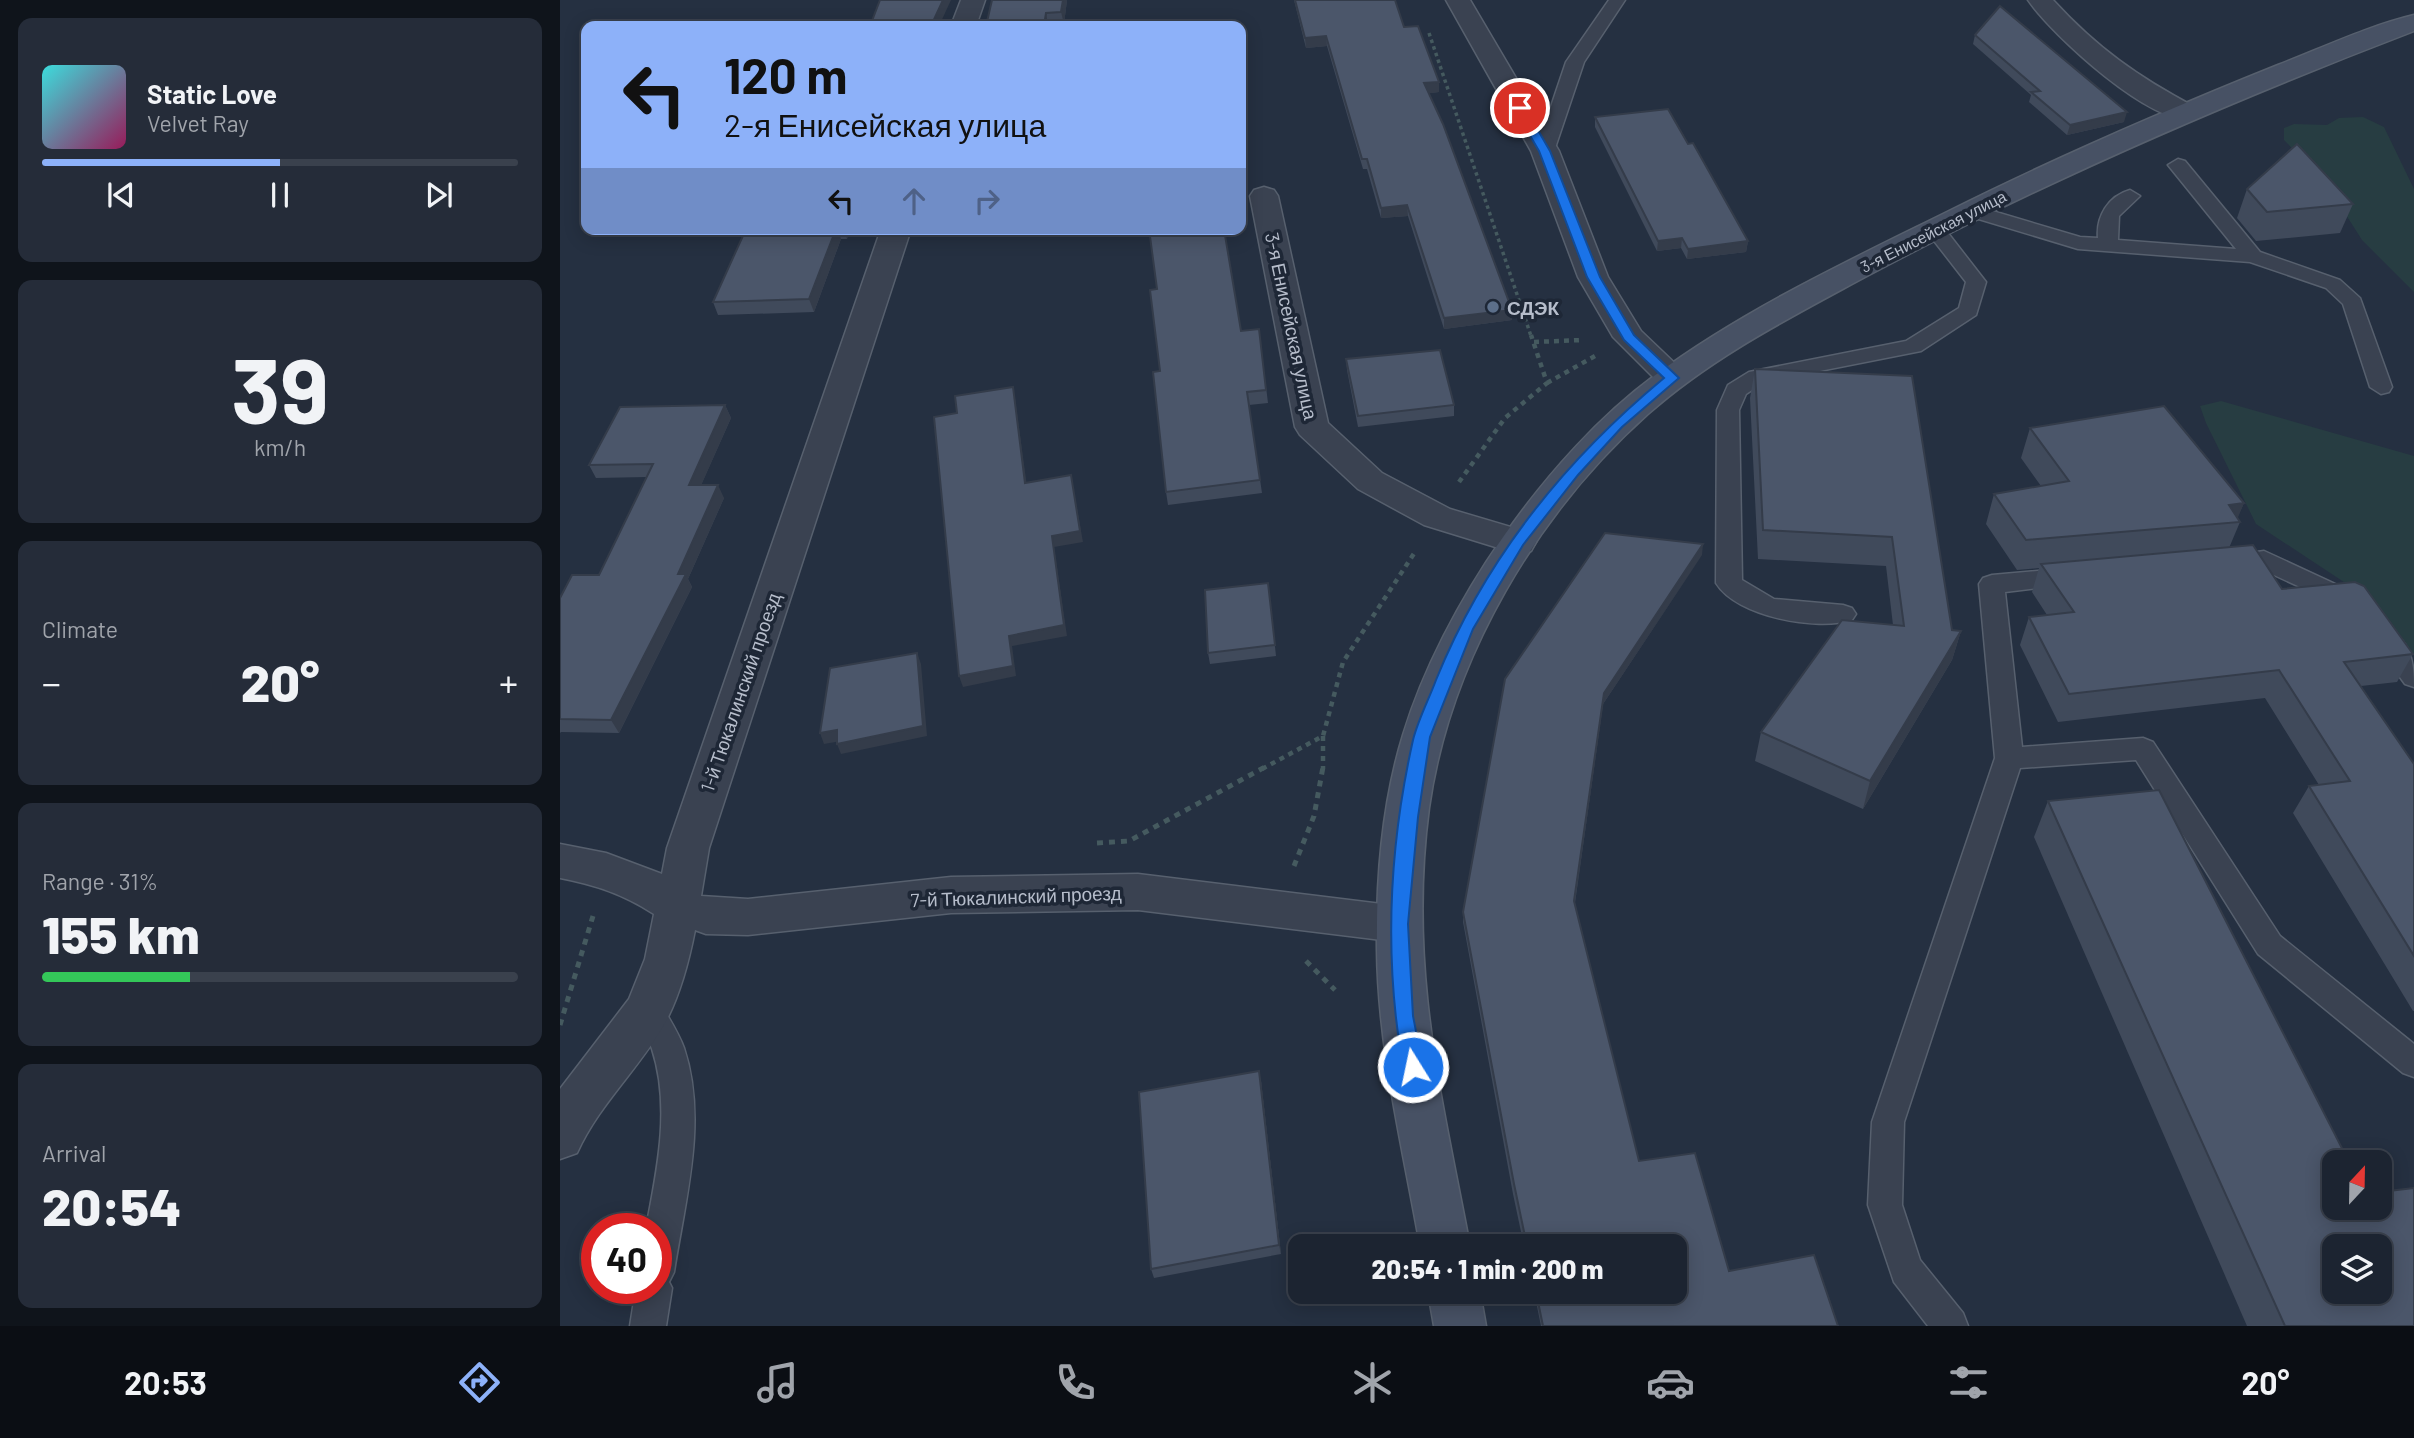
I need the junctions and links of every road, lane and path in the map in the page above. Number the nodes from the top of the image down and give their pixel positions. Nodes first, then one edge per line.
1 (973, 0) edge
2 (1458, 0) edge
3 (1617, 0) edge
4 (2040, 0) edge
5 (966, 21) edge
6 (2414, 22) edge
7 (1427, 29) dead end
8 (2186, 113) junction
9 (1545, 151) junction
10 (2178, 165) dead end
11 (1264, 196) dead end
12 (2130, 196) dead end
13 (1969, 211) junction
14 (1934, 228) junction
15 (894, 235) edge
16 (2109, 246) junction
17 (2253, 256) junction
18 (1629, 337) junction
19 (1672, 378) junction
20 (1547, 383) junction
21 (2381, 387) dead end
22 (1437, 517) junction
23 (1518, 542) junction
24 (2201, 565) edge
25 (2098, 574) edge
26 (1843, 614) dead end
27 (2414, 677) edge
28 (2009, 758) junction
29 (1087, 844) dead end
30 (560, 861) edge
31 (677, 906) junction
32 (594, 913) dead end
33 (1398, 924) junction
34 (648, 1010) junction
35 (560, 1026) edge
36 (2414, 1063) edge
37 (560, 1137) edge
38 (665, 1213) edge
39 (1444, 1234) edge
40 (651, 1304) edge
41 (1456, 1304) edge
42 (648, 1326) edge
43 (1460, 1326) edge
44 (1950, 1326) edge

1 - 5 street
2 - 9 street
3 - 9 lane
4 - 8 street
6 - 8 street, 3-я Енисейская улица
7 - 20 path
8 - 13 street, 3-я Енисейская улица
9 - 18 street
10 - 17 lane
11 - 22 street, 3-я Енисейская улица
12 - 16 lane
13 - 14 street, 3-я Енисейская улица
13 - 16 lane
14 - 19 street, 3-я Енисейская улица
14 - 26 lane
15 - 31 street, 1-й Тюкалинский проезд
16 - 17 lane
17 - 21 lane
18 - 19 street
18 - 20 path
19 - 23 street, 3-я Енисейская улица
20 - 22 path
22 - 23 street, 3-я Енисейская улица
22 - 29 path
23 - 33 street, 3-я Енисейская улица
24 - 27 lane
25 - 28 lane
28 - 36 lane
28 - 44 lane
30 - 31 street, 7-й Тюкалинский проезд
31 - 33 street, 7-й Тюкалинский проезд
31 - 34 street, 1-й Тюкалинский проезд
32 - 35 path
33 - 39 street, 3-я Енисейская улица
34 - 37 street, 1-й Тюкалинский проезд
34 - 38 lane
40 - 42 lane
41 - 43 street

